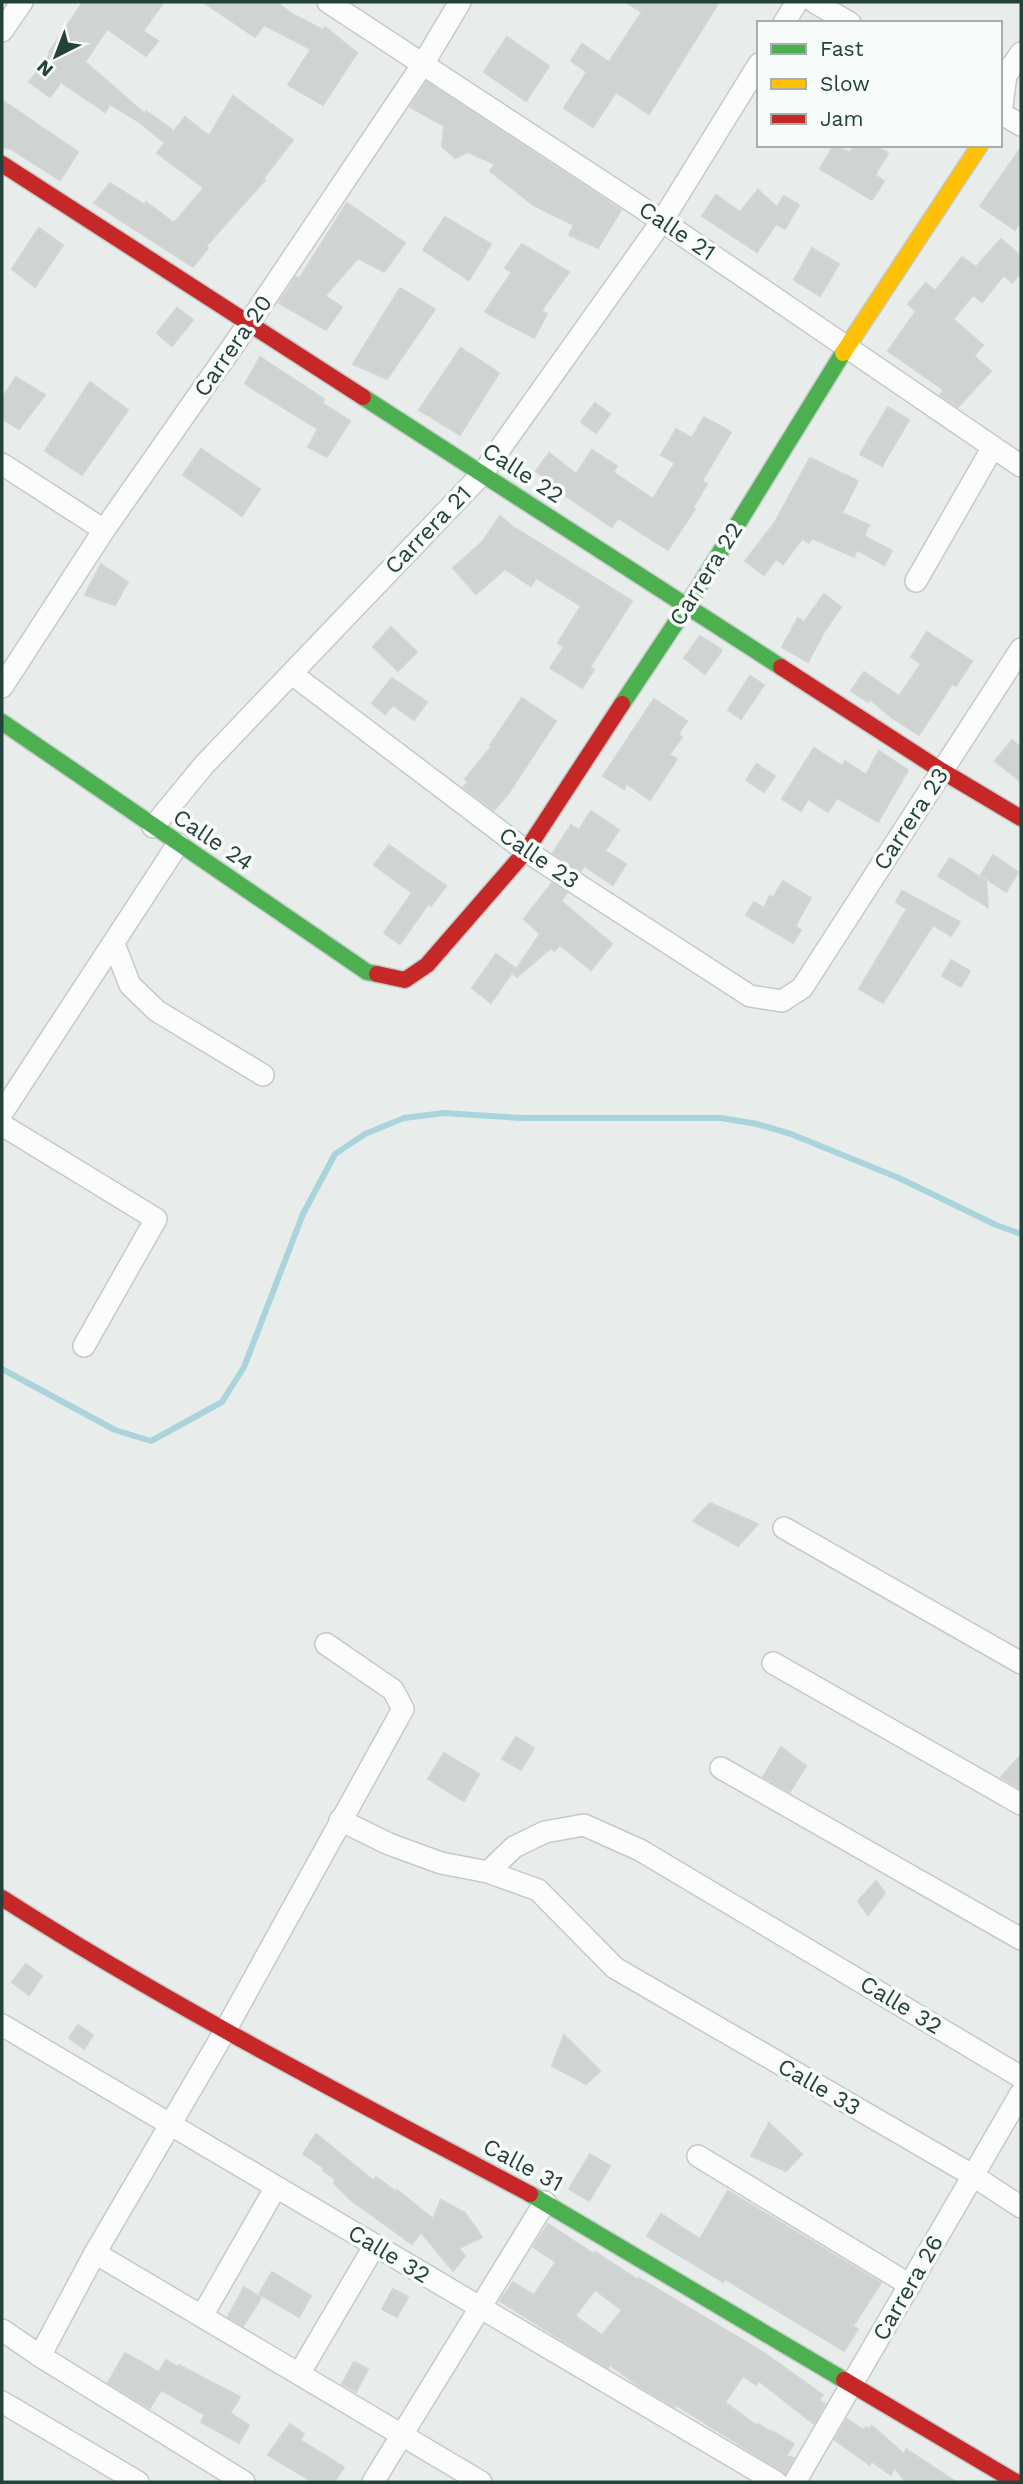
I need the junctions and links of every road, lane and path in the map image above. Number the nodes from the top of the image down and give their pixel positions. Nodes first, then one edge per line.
1 (22, 2) edge
2 (328, 2) edge
3 (460, 2) edge
4 (797, 2) edge
5 (814, 2) edge
6 (785, 21) edge
7 (847, 21) edge
8 (2, 31) edge
9 (1021, 52) edge
10 (424, 64) junction
11 (757, 67) edge
12 (1021, 91) edge
13 (1002, 100) edge
14 (1002, 111) edge
15 (1002, 114) edge
16 (1021, 125) edge
17 (979, 147) edge
18 (2, 164) edge
19 (662, 221) junction
20 (249, 323) junction
21 (847, 346) junction
22 (993, 447) junction
23 (2, 464) edge
24 (1021, 466) edge
25 (482, 474) junction
26 (104, 530) junction
27 (916, 581) dead end
28 (687, 606) junction
29 (1021, 649) edge
30 (292, 674) junction
31 (2, 687) edge
32 (2, 722) edge
33 (942, 771) junction
34 (1021, 818) edge
35 (153, 827) junction
36 (178, 844) junction
37 (526, 851) junction
38 (114, 944) junction
39 (405, 980) joint
40 (802, 988) joint
41 (263, 1075) dead end
42 (2, 1113) edge
43 (2, 1125) edge
44 (84, 1346) dead end
45 (784, 1528) dead end
46 (326, 1644) dead end
47 (1021, 1663) edge
48 (773, 1664) dead end
49 (721, 1768) dead end
50 (1021, 1804) edge
51 (340, 1821) junction
52 (488, 1872) junction
53 (2, 1898) edge
54 (1021, 1939) edge
55 (2, 2025) edge
56 (225, 2031) junction
57 (1021, 2077) edge
58 (1021, 2093) edge
59 (170, 2125) junction
60 (698, 2156) dead end
61 (972, 2175) junction
62 (276, 2187) junction
63 (545, 2202) junction
64 (1021, 2207) edge
65 (375, 2245) junction
66 (95, 2253) junction
67 (910, 2284) junction
68 (479, 2307) junction
69 (202, 2316) junction
70 (2, 2330) edge
71 (40, 2356) junction
72 (299, 2374) junction
73 (853, 2384) junction
74 (2, 2402) edge
75 (402, 2435) junction
76 (138, 2482) edge
77 (244, 2482) edge
78 (373, 2482) edge
79 (481, 2482) edge
80 (776, 2482) edge
81 (795, 2482) edge
82 (1016, 2482) edge

1 - 8 street
2 - 10 street, Calle 21
3 - 10 street, Carrera 20
4 - 6 street
5 - 7 street
9 - 13 street
10 - 19 street, Calle 21
10 - 20 street, Carrera 20
11 - 19 street, Carrera 21
12 - 14 street
15 - 16 street
17 - 21 street, Carrera 22
18 - 20 street, Calle 22
19 - 21 street, Calle 21
19 - 25 street, Carrera 21
20 - 25 street, Calle 22
20 - 26 street, Carrera 20
21 - 22 street, Calle 21
21 - 28 street, Carrera 22
22 - 24 street, Calle 21
22 - 27 street
23 - 26 street
25 - 28 street, Calle 22
25 - 30 street, Carrera 21
26 - 31 street, Carrera 20
28 - 33 street, Calle 22
28 - 37 street, Carrera 22
29 - 33 street, Carrera 23
30 - 35 street, Carrera 21
30 - 37 street, Calle 23
32 - 35 street, Calle 24
33 - 34 street, Calle 22
33 - 40 street, Carrera 23
35 - 36 street, Calle 24
36 - 38 street
36 - 39 street, Calle 24
37 - 39 street, Carrera 22
37 - 40 street, Calle 23
38 - 41 street
38 - 42 street
43 - 44 street
45 - 47 street
46 - 51 street
48 - 50 street
49 - 54 street
51 - 52 street, Calle 33
51 - 56 street
52 - 57 street, Calle 32
52 - 61 street, Calle 33
53 - 56 street, Calle 31
55 - 59 street, Calle 32
56 - 59 street
56 - 63 street, Calle 31
58 - 61 street, Carrera 26
59 - 62 street, Calle 32
59 - 66 street
60 - 67 street
61 - 64 street, Calle 33
61 - 67 street, Carrera 26
62 - 65 street, Calle 32
62 - 69 street
63 - 68 street
63 - 73 street, Calle 31
65 - 68 street, Calle 32
65 - 72 street
66 - 69 street
66 - 71 street
67 - 73 street, Carrera 26
68 - 75 street
68 - 80 street, Calle 32
69 - 72 street
70 - 71 street
71 - 77 street
72 - 75 street
73 - 81 street, Carrera 26
73 - 82 street, Calle 31
74 - 76 street
75 - 78 street
75 - 79 street

